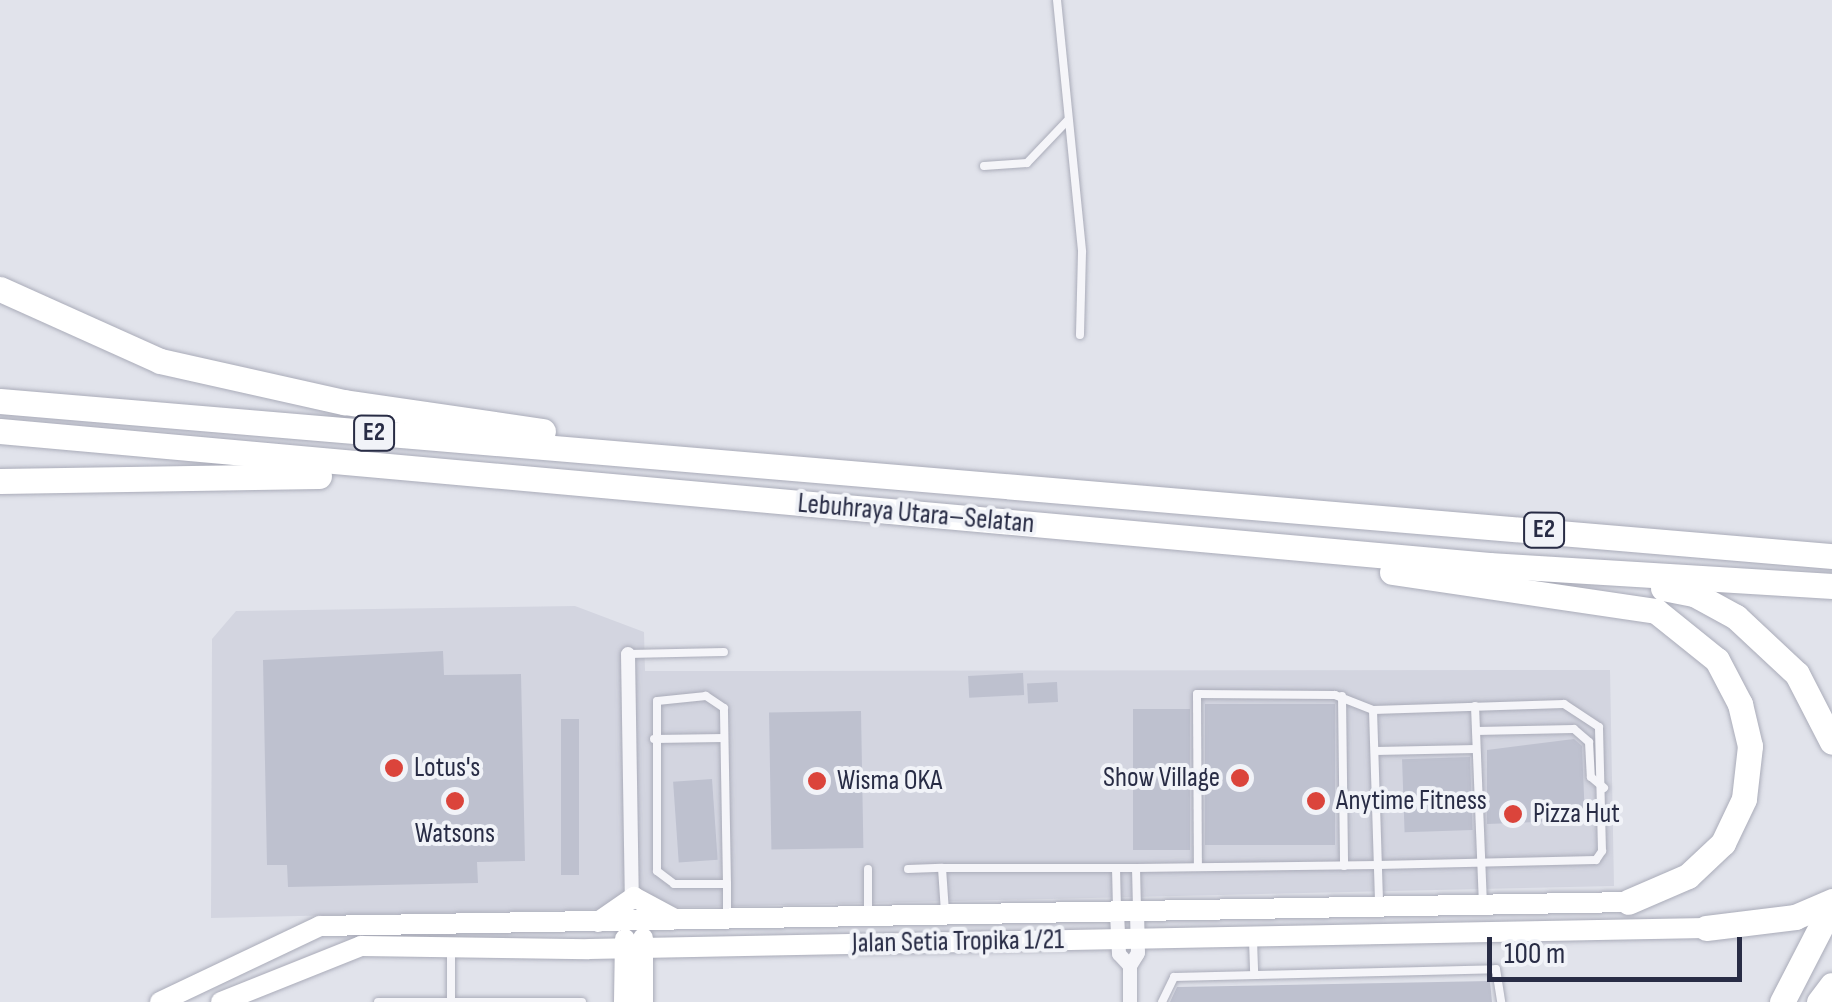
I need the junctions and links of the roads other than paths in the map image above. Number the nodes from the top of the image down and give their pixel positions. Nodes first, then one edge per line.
1 (1057, 0) edge
2 (1067, 122) junction
3 (984, 166) dead end
4 (0, 289) edge
5 (1080, 335) dead end
6 (0, 402) edge
7 (0, 432) edge
8 (710, 460) junction
9 (419, 472) junction
10 (0, 481) edge
11 (1257, 545) junction
12 (1832, 556) edge
13 (1490, 565) junction
14 (1832, 586) edge
15 (724, 652) dead end
16 (628, 654) joint
17 (1342, 696) junction
18 (1474, 706) junction
19 (1374, 710) junction
20 (1476, 731) junction
21 (724, 738) junction
22 (654, 739) junction
23 (1832, 742) edge
24 (1476, 748) junction
25 (1375, 750) junction
26 (654, 753) junction
27 (630, 754) junction
28 (1604, 788) junction
29 (1482, 862) junction
30 (1378, 865) junction
31 (1344, 866) junction
32 (1198, 867) junction
33 (942, 868) junction
34 (1116, 868) junction
35 (1136, 868) junction
36 (868, 869) dead end
37 (908, 869) dead end
38 (728, 884) junction
39 (634, 897) junction
40 (1628, 902) joint
41 (1832, 903) edge
42 (1484, 905) junction
43 (1379, 908) junction
44 (1127, 912) junction
45 (945, 916) junction
46 (868, 918) junction
47 (681, 920) junction
48 (726, 920) junction
49 (635, 922) junction
50 (596, 923) junction
51 (1706, 928) joint
52 (1253, 936) junction
53 (1128, 939) junction
54 (452, 947) junction
55 (684, 947) junction
56 (634, 948) junction
57 (589, 949) junction
58 (1254, 975) junction
59 (1832, 986) edge
60 (267, 992) edge
61 (633, 995) edge
62 (451, 1001) edge
63 (478, 1001) edge
64 (160, 1002) edge
65 (221, 1002) edge
66 (378, 1002) edge
67 (427, 1002) edge
68 (582, 1002) edge
69 (1130, 1002) edge
70 (1162, 1002) edge
71 (1501, 1002) edge
72 (1782, 1002) edge
73 (1819, 1002) edge

1 - 2 lane
2 - 3 lane
2 - 5 lane
4 - 8 highway
6 - 8 highway, Lebuhraya Utara–Selatan / E2
7 - 9 highway, Lebuhraya Utara–Selatan / E2
8 - 12 highway, Lebuhraya Utara–Selatan / E2
9 - 10 highway
9 - 11 highway, Lebuhraya Utara–Selatan / E2
11 - 13 highway, Lebuhraya Utara–Selatan / E2
11 - 40 highway
13 - 14 highway, Lebuhraya Utara–Selatan / E2
13 - 23 highway
15 - 16 lane
16 - 27 street
17 - 19 lane
17 - 31 lane
17 - 32 lane
18 - 19 lane
18 - 20 lane
18 - 28 lane
19 - 25 lane
20 - 24 lane
20 - 28 lane
21 - 22 lane
21 - 22 lane
21 - 38 lane
22 - 26 lane
24 - 25 lane
24 - 29 lane
25 - 30 lane
26 - 27 lane
26 - 38 lane
27 - 39 street
28 - 29 lane
29 - 30 lane
29 - 42 lane
30 - 31 lane
30 - 43 lane
31 - 32 lane
32 - 35 lane
33 - 34 lane
33 - 37 lane
33 - 45 lane
34 - 35 lane
34 - 44 lane
35 - 44 lane
36 - 46 lane
38 - 48 lane
39 - 47 street
39 - 49 street
39 - 50 street
40 - 42 street, Jalan Setia Tropika 1/21
41 - 51 highway
41 - 72 highway
42 - 43 street, Jalan Setia Tropika 1/21
43 - 44 street, Jalan Setia Tropika 1/21
44 - 45 street, Jalan Setia Tropika 1/21
44 - 53 street
45 - 46 street, Jalan Setia Tropika 1/21
46 - 48 street, Jalan Setia Tropika 1/21
47 - 48 street, Jalan Setia Tropika 1/21
47 - 49 street, Jalan Setia Tropika 1/21
49 - 50 street, Jalan Setia Tropika 1/21
49 - 56 street
50 - 64 street, Jalan Setia Tropika 1/21
51 - 52 street, Jalan Setia Tropika 1/21
52 - 53 street, Jalan Setia Tropika 1/21
52 - 58 lane
53 - 55 street, Jalan Setia Tropika 1/21
53 - 69 street
54 - 57 street, Jalan Setia Tropika 1/21
54 - 60 street, Jalan Setia Tropika 1/21
54 - 62 lane
55 - 56 street, Jalan Setia Tropika 1/21
55 - 61 street
56 - 57 street, Jalan Setia Tropika 1/21
56 - 61 street
57 - 61 street
58 - 70 lane
58 - 71 lane
59 - 73 highway
60 - 65 street, Jalan Setia Tropika 1/21
62 - 63 lane
62 - 67 lane
63 - 68 lane
66 - 67 lane

